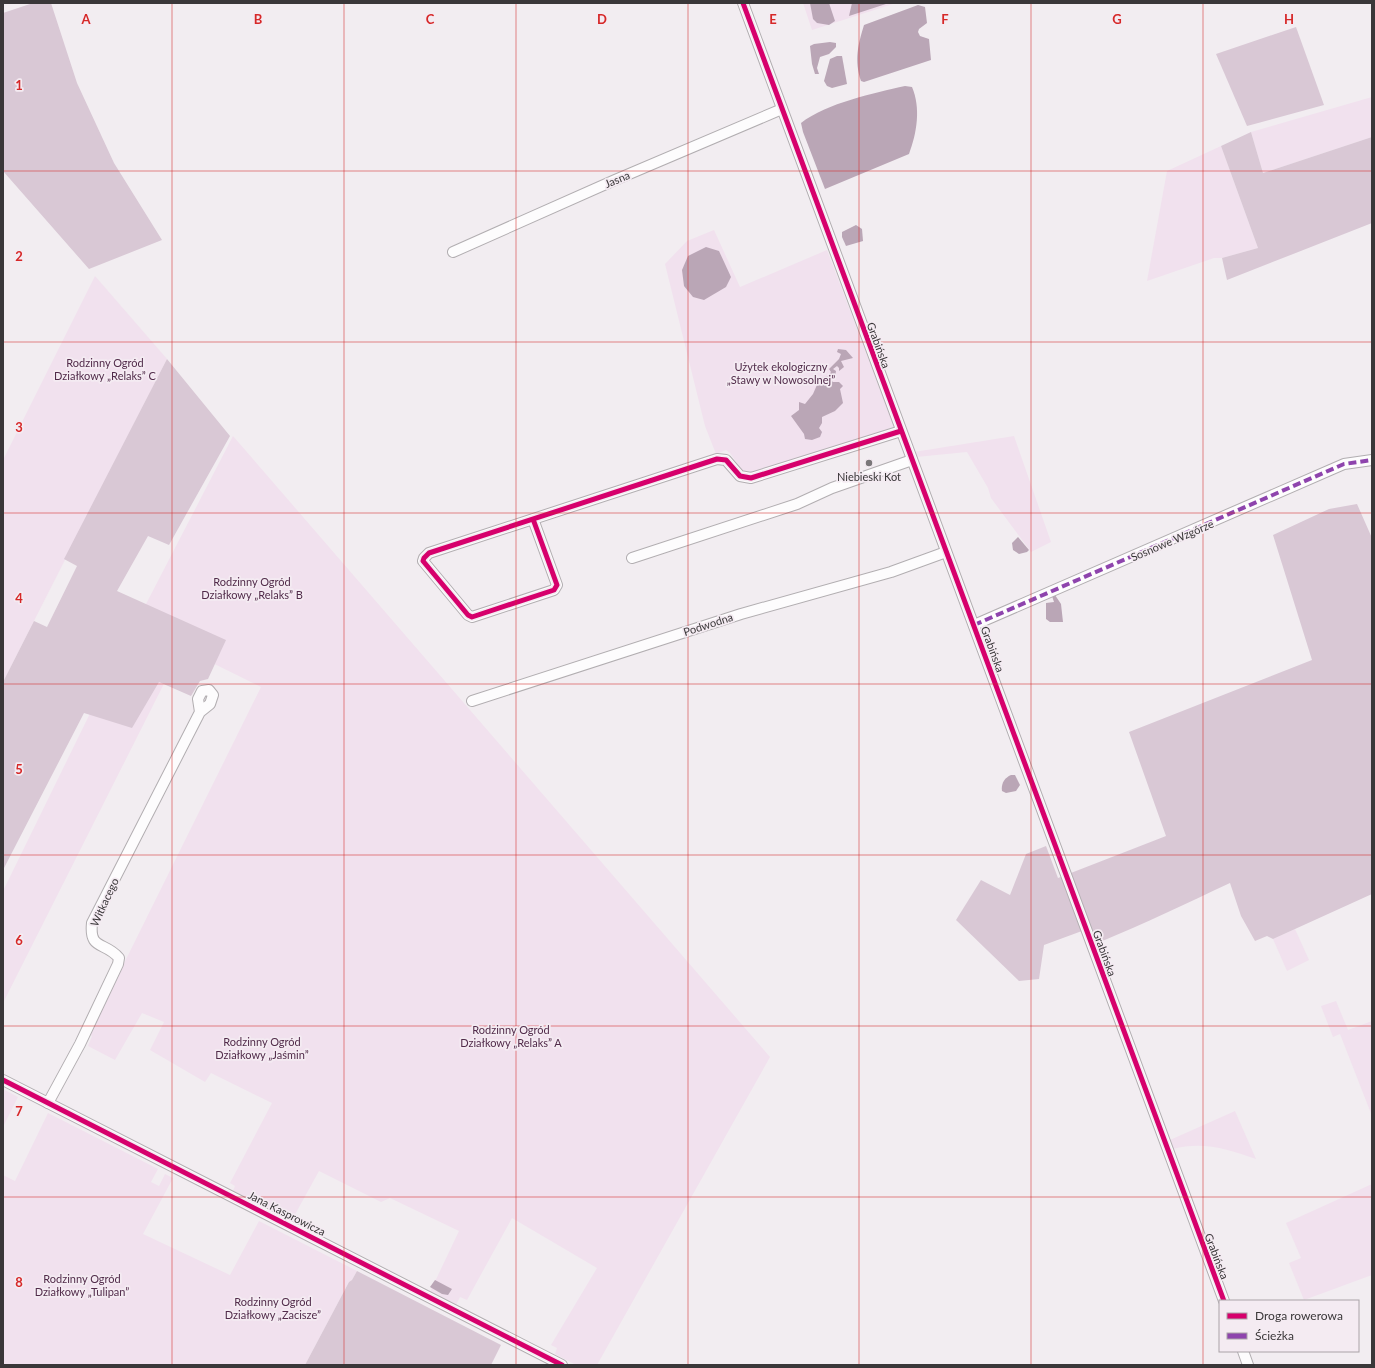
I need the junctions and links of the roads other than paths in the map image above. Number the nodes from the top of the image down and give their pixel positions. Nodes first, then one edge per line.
1 (743, 3) edge
2 (782, 109) junction
3 (453, 252) dead end
4 (901, 431) junction
5 (912, 460) junction
6 (1372, 460) edge
7 (533, 520) junction
8 (946, 552) junction
9 (632, 558) dead end
10 (974, 625) junction
11 (472, 701) dead end
12 (200, 712) dead end
13 (3, 1080) edge
14 (48, 1102) junction
15 (1224, 1300) edge
16 (1243, 1352) edge
17 (562, 1365) edge
18 (1248, 1365) edge

1 - 2 street, Grabińska
2 - 3 street, Jasna
2 - 4 street, Grabińska
4 - 5 street, Grabińska
4 - 7 street
5 - 8 street, Grabińska
5 - 9 street
6 - 10 street, Sosnowe Wzgórze
7 - 7 street
8 - 10 street, Grabińska
8 - 11 street, Podwodna
10 - 15 street, Grabińska
12 - 14 street, Witkacego
13 - 14 street, Jana Kasprowicza
14 - 17 street, Jana Kasprowicza
16 - 18 street

